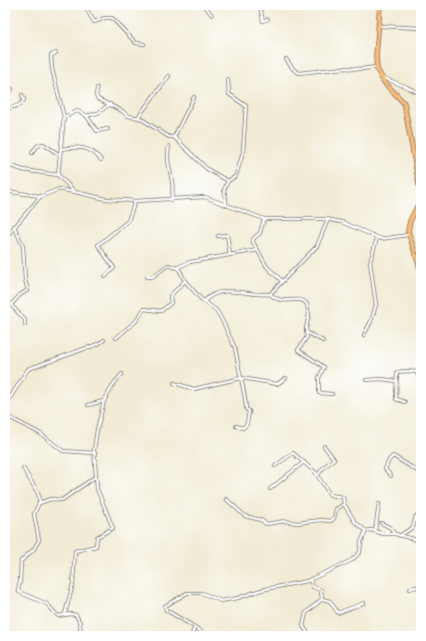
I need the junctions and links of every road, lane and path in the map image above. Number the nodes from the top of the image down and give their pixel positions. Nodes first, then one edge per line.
1 (84, 5) edge
2 (204, 5) edge
3 (260, 5) edge
4 (380, 5) edge
5 (212, 15) dead end
6 (268, 19) dead end
7 (378, 26) junction
8 (421, 28) edge
9 (144, 44) dead end
10 (56, 53) dead end
11 (286, 59) dead end
12 (376, 67) junction
13 (170, 76) dead end
14 (381, 77) junction
15 (228, 79) dead end
16 (97, 88) dead end
17 (12, 89) dead end
18 (421, 94) edge
19 (5, 95) edge
20 (22, 95) dead end
21 (194, 97) dead end
22 (110, 104) junction
23 (5, 110) edge
24 (86, 116) junction
25 (64, 117) junction
26 (138, 117) junction
27 (108, 129) dead end
28 (174, 137) junction
29 (169, 146) dead end
30 (61, 149) junction
31 (32, 153) dead end
32 (60, 155) junction
33 (102, 160) dead end
34 (5, 164) edge
35 (58, 175) junction
36 (228, 181) junction
37 (5, 190) edge
38 (74, 192) junction
39 (421, 195) edge
40 (40, 196) junction
41 (421, 199) edge
42 (171, 200) junction
43 (135, 201) junction
44 (226, 205) junction
45 (264, 219) junction
46 (328, 220) junction
47 (14, 226) junction
48 (408, 235) junction
49 (218, 236) dead end
50 (5, 238) edge
51 (377, 238) junction
52 (258, 250) junction
53 (230, 255) junction
54 (178, 268) junction
55 (421, 271) edge
56 (105, 277) dead end
57 (147, 277) dead end
58 (185, 281) junction
59 (282, 281) junction
60 (270, 294) junction
61 (204, 301) junction
62 (25, 325) dead end
63 (306, 332) junction
64 (364, 335) dead end
65 (116, 338) dead end
66 (104, 340) dead end
67 (323, 341) dead end
68 (122, 374) dead end
69 (241, 378) junction
70 (286, 378) dead end
71 (366, 380) dead end
72 (396, 381) junction
73 (174, 383) dead end
74 (421, 384) edge
75 (332, 394) dead end
76 (104, 401) junction
77 (405, 402) dead end
78 (88, 405) dead end
79 (5, 406) edge
80 (5, 415) edge
81 (236, 426) dead end
82 (324, 446) dead end
83 (94, 453) junction
84 (304, 462) junction
85 (276, 466) dead end
86 (23, 468) dead end
87 (421, 473) edge
88 (318, 476) junction
89 (391, 476) dead end
90 (96, 477) junction
91 (270, 488) dead end
92 (226, 499) dead end
93 (40, 503) junction
94 (344, 504) junction
95 (379, 504) dead end
96 (421, 513) edge
97 (381, 523) dead end
98 (366, 531) junction
99 (375, 531) junction
100 (395, 534) junction
101 (401, 535) junction
102 (421, 544) edge
103 (310, 580) junction
104 (421, 588) edge
105 (410, 589) dead end
106 (322, 599) junction
107 (364, 603) dead end
108 (65, 614) junction
109 (195, 628) junction
110 (81, 636) edge
111 (191, 636) edge
112 (205, 636) edge
113 (310, 636) edge

1 - 9 street
2 - 5 street
3 - 6 street
4 - 7 highway
7 - 8 street
7 - 12 highway
10 - 25 street
11 - 12 street
12 - 14 highway
13 - 26 street
14 - 18 street
14 - 39 highway
15 - 36 street
16 - 22 street
17 - 19 street
20 - 23 street
21 - 28 street
22 - 24 street
22 - 26 street
24 - 25 street
24 - 27 street
25 - 30 street
26 - 28 street
28 - 36 street
29 - 42 street
30 - 32 street
30 - 33 street
31 - 32 street
32 - 35 street
34 - 35 street
35 - 38 street
36 - 44 street
37 - 40 street
38 - 40 street
38 - 43 street
40 - 47 street
41 - 48 highway
42 - 43 street
42 - 44 street
43 - 56 street
44 - 45 street
45 - 46 street
45 - 52 street
46 - 51 street
46 - 59 street
47 - 50 street
47 - 62 street
48 - 51 street
48 - 55 highway
49 - 53 street
51 - 64 street
52 - 53 street
52 - 59 street
53 - 54 street
54 - 57 street
54 - 58 street
58 - 61 street
58 - 65 street
59 - 60 street
60 - 61 street
60 - 63 street
61 - 69 street
63 - 67 street
63 - 75 street
66 - 79 street
68 - 76 street
69 - 70 street
69 - 73 street
69 - 81 street
71 - 72 street
72 - 74 street
72 - 77 street
76 - 78 street
76 - 83 street
80 - 83 street
82 - 88 street
83 - 90 street
84 - 85 street
84 - 88 street
84 - 91 street
86 - 93 street
87 - 89 street
88 - 94 street
90 - 93 street
90 - 108 street
92 - 94 street
93 - 108 street
94 - 98 street
95 - 99 street
96 - 101 street
97 - 100 street
98 - 99 street
98 - 103 street
99 - 100 street
100 - 101 street
101 - 102 street
103 - 106 street
103 - 109 street
104 - 105 street
106 - 107 street
106 - 113 street
108 - 110 street
109 - 111 street
109 - 112 street

